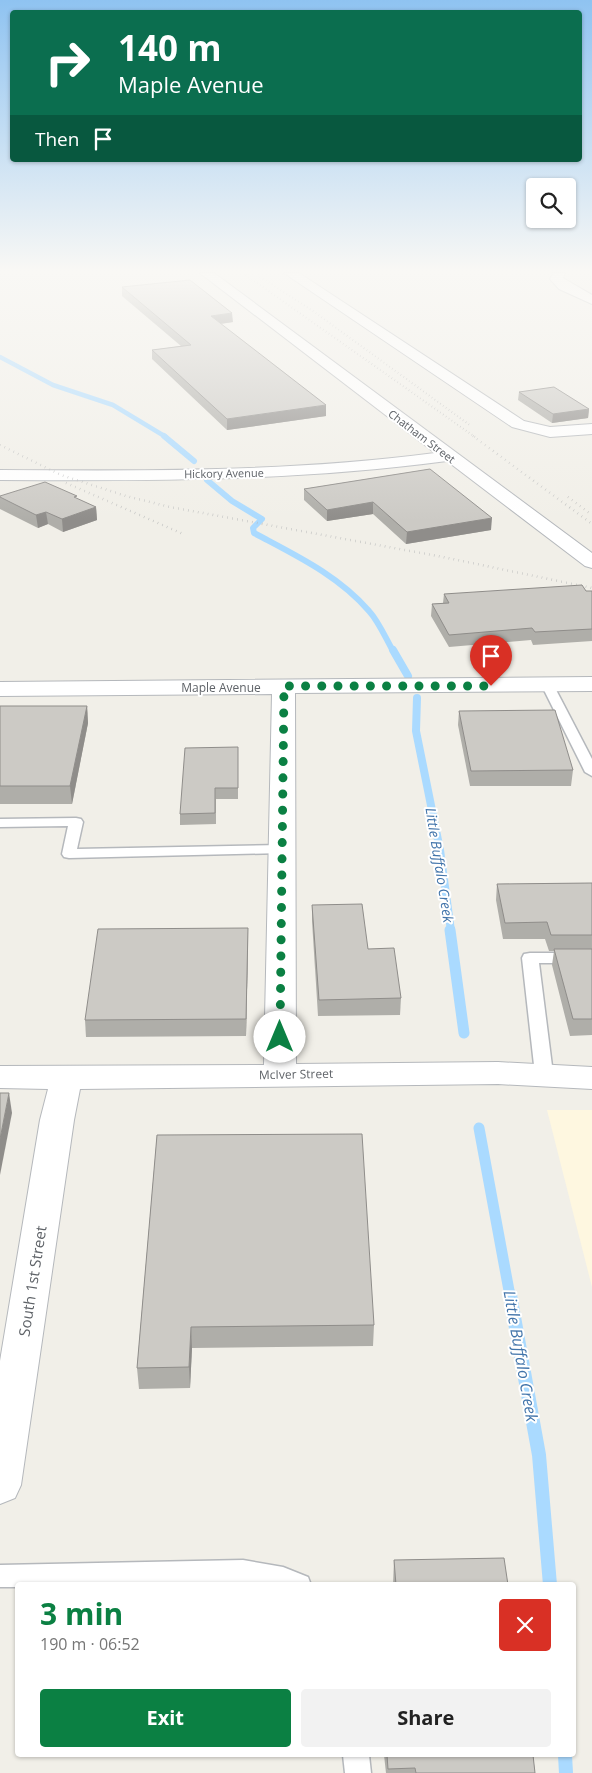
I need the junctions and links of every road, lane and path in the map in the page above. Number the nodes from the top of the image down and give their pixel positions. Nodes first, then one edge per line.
1 (315, 356) edge
2 (417, 356) edge
3 (592, 429) edge
4 (448, 456) junction
5 (0, 475) edge
6 (592, 562) edge
7 (592, 684) edge
8 (284, 686) junction
9 (548, 686) junction
10 (0, 689) edge
11 (592, 772) edge
12 (0, 823) edge
13 (282, 849) junction
14 (592, 958) edge
15 (280, 1074) junction
16 (544, 1074) junction
17 (0, 1077) edge
18 (66, 1078) junction
19 (592, 1078) edge
20 (0, 1485) edge
21 (0, 1576) edge
22 (292, 1582) edge
23 (356, 1757) edge
24 (358, 1773) edge

1 - 4 street, Chatham Street
2 - 3 street
4 - 5 street, Hickory Avenue
4 - 6 street, Chatham Street
7 - 9 street, Maple Avenue
8 - 9 street, Maple Avenue
8 - 10 street, Maple Avenue
8 - 13 street
9 - 11 lane
12 - 13 lane
13 - 15 street
14 - 16 lane
15 - 16 street, McIver Street
15 - 18 street, McIver Street
16 - 19 street, McIver Street
17 - 18 street, McIver Street
18 - 20 street, South 1st Street
21 - 22 lane
23 - 24 lane

